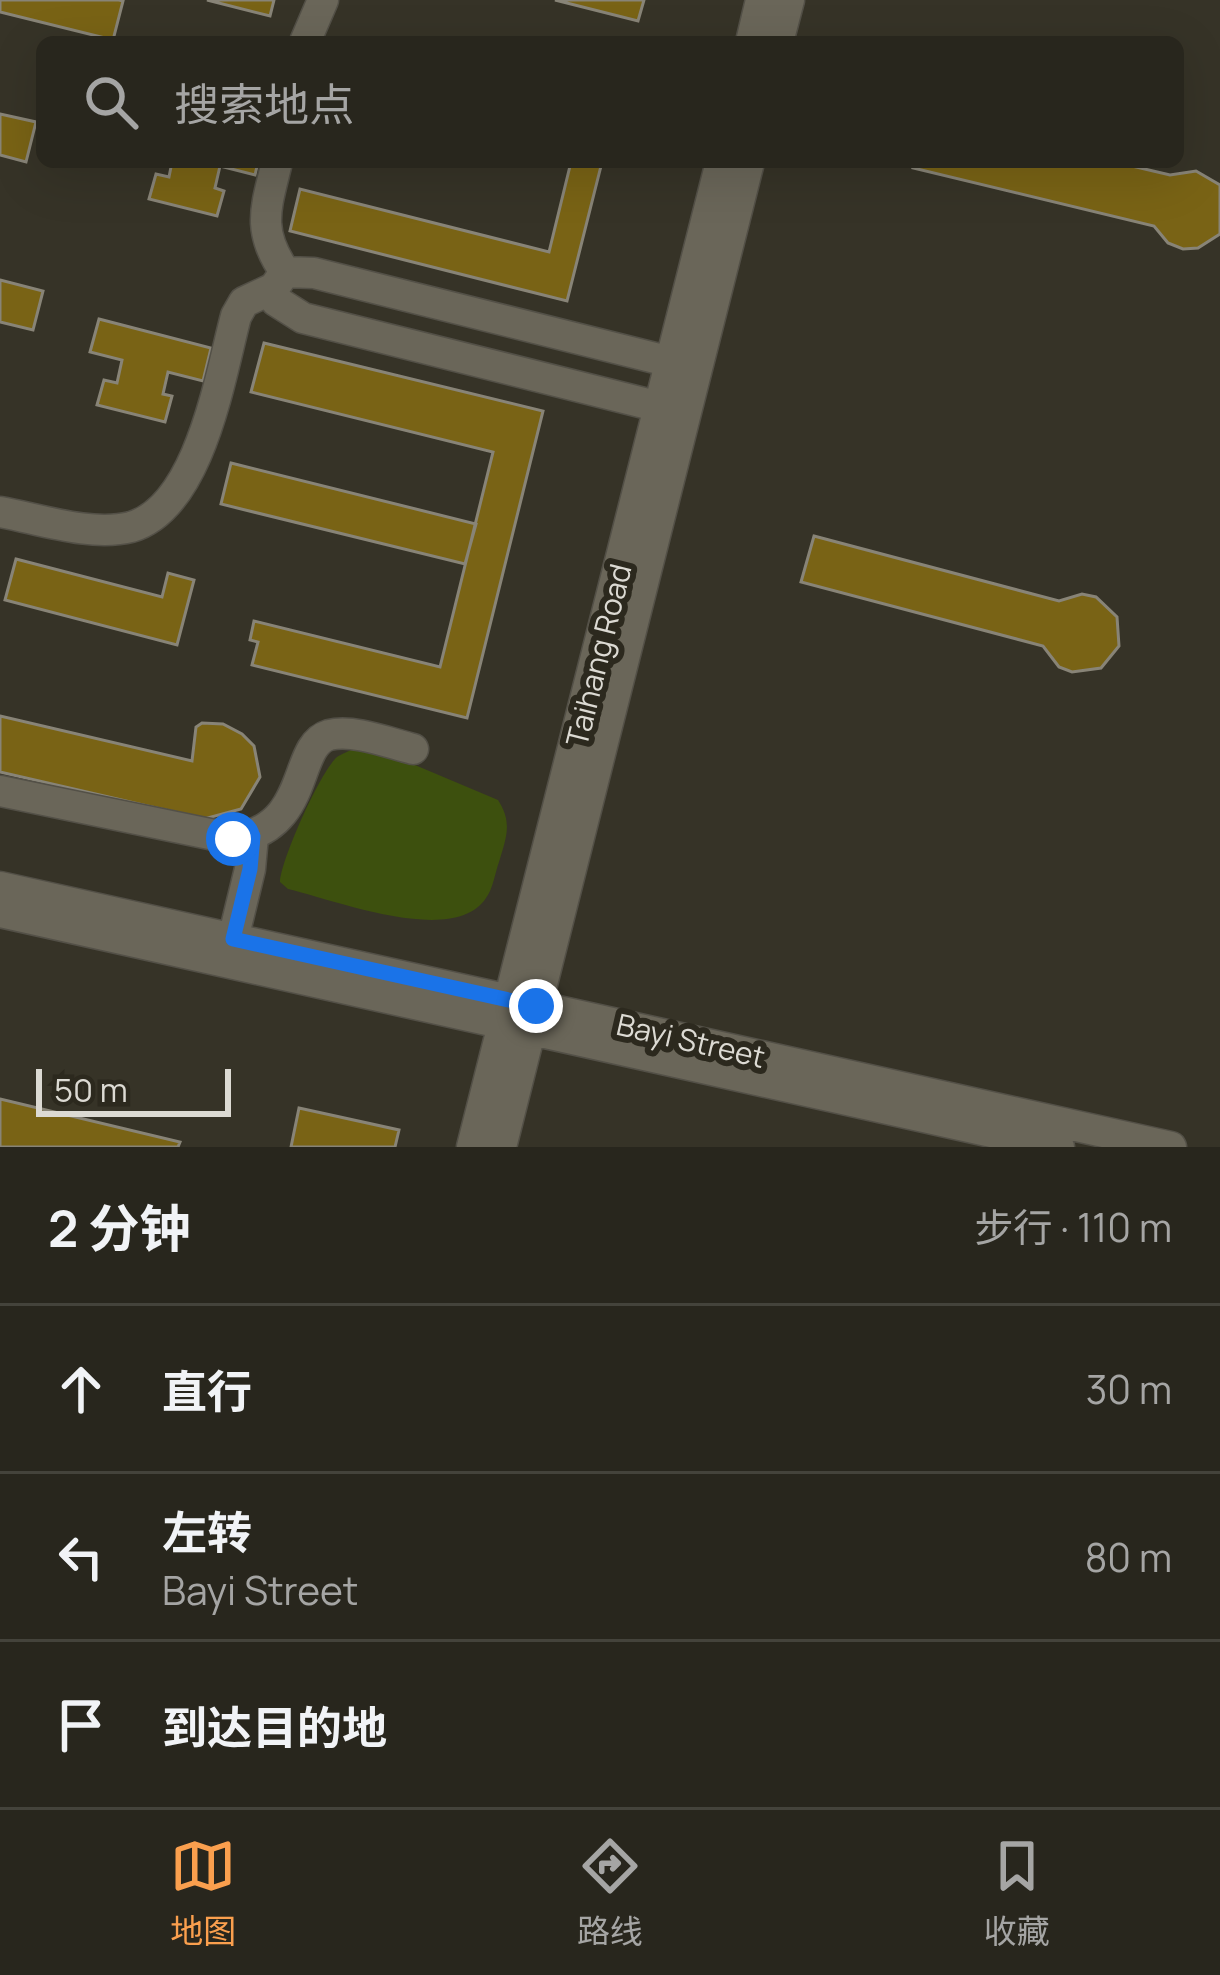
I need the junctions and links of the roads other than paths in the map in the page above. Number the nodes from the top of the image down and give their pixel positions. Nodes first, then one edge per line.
1 (323, 0) edge
2 (761, 0) edge
3 (789, 0) edge
4 (307, 36) edge
5 (752, 36) edge
6 (780, 36) edge
7 (276, 168) edge
8 (720, 168) edge
9 (746, 168) edge
10 (279, 280) junction
11 (671, 362) junction
12 (660, 407) junction
13 (0, 512) edge
14 (413, 749) dead end
15 (0, 790) edge
16 (253, 836) junction
17 (0, 887) edge
18 (0, 912) edge
19 (233, 939) junction
20 (520, 1015) junction
21 (472, 1147) edge
22 (500, 1147) edge
23 (1059, 1147) edge
24 (1171, 1147) edge

1 - 4 street
2 - 5 street
3 - 6 street
7 - 10 street
8 - 11 street, Taihang Road
9 - 20 street, Taihang Road
10 - 11 street
10 - 12 street
10 - 13 street
11 - 12 street, Taihang Road
12 - 20 street, Taihang Road
14 - 16 street
15 - 16 street
16 - 19 street
17 - 19 street, Bayi Street
18 - 20 street, Bayi Street
19 - 20 street, Bayi Street
20 - 21 street, Taihang Road
20 - 22 street, Taihang Road
20 - 23 street, Bayi Street
20 - 24 street, Bayi Street

